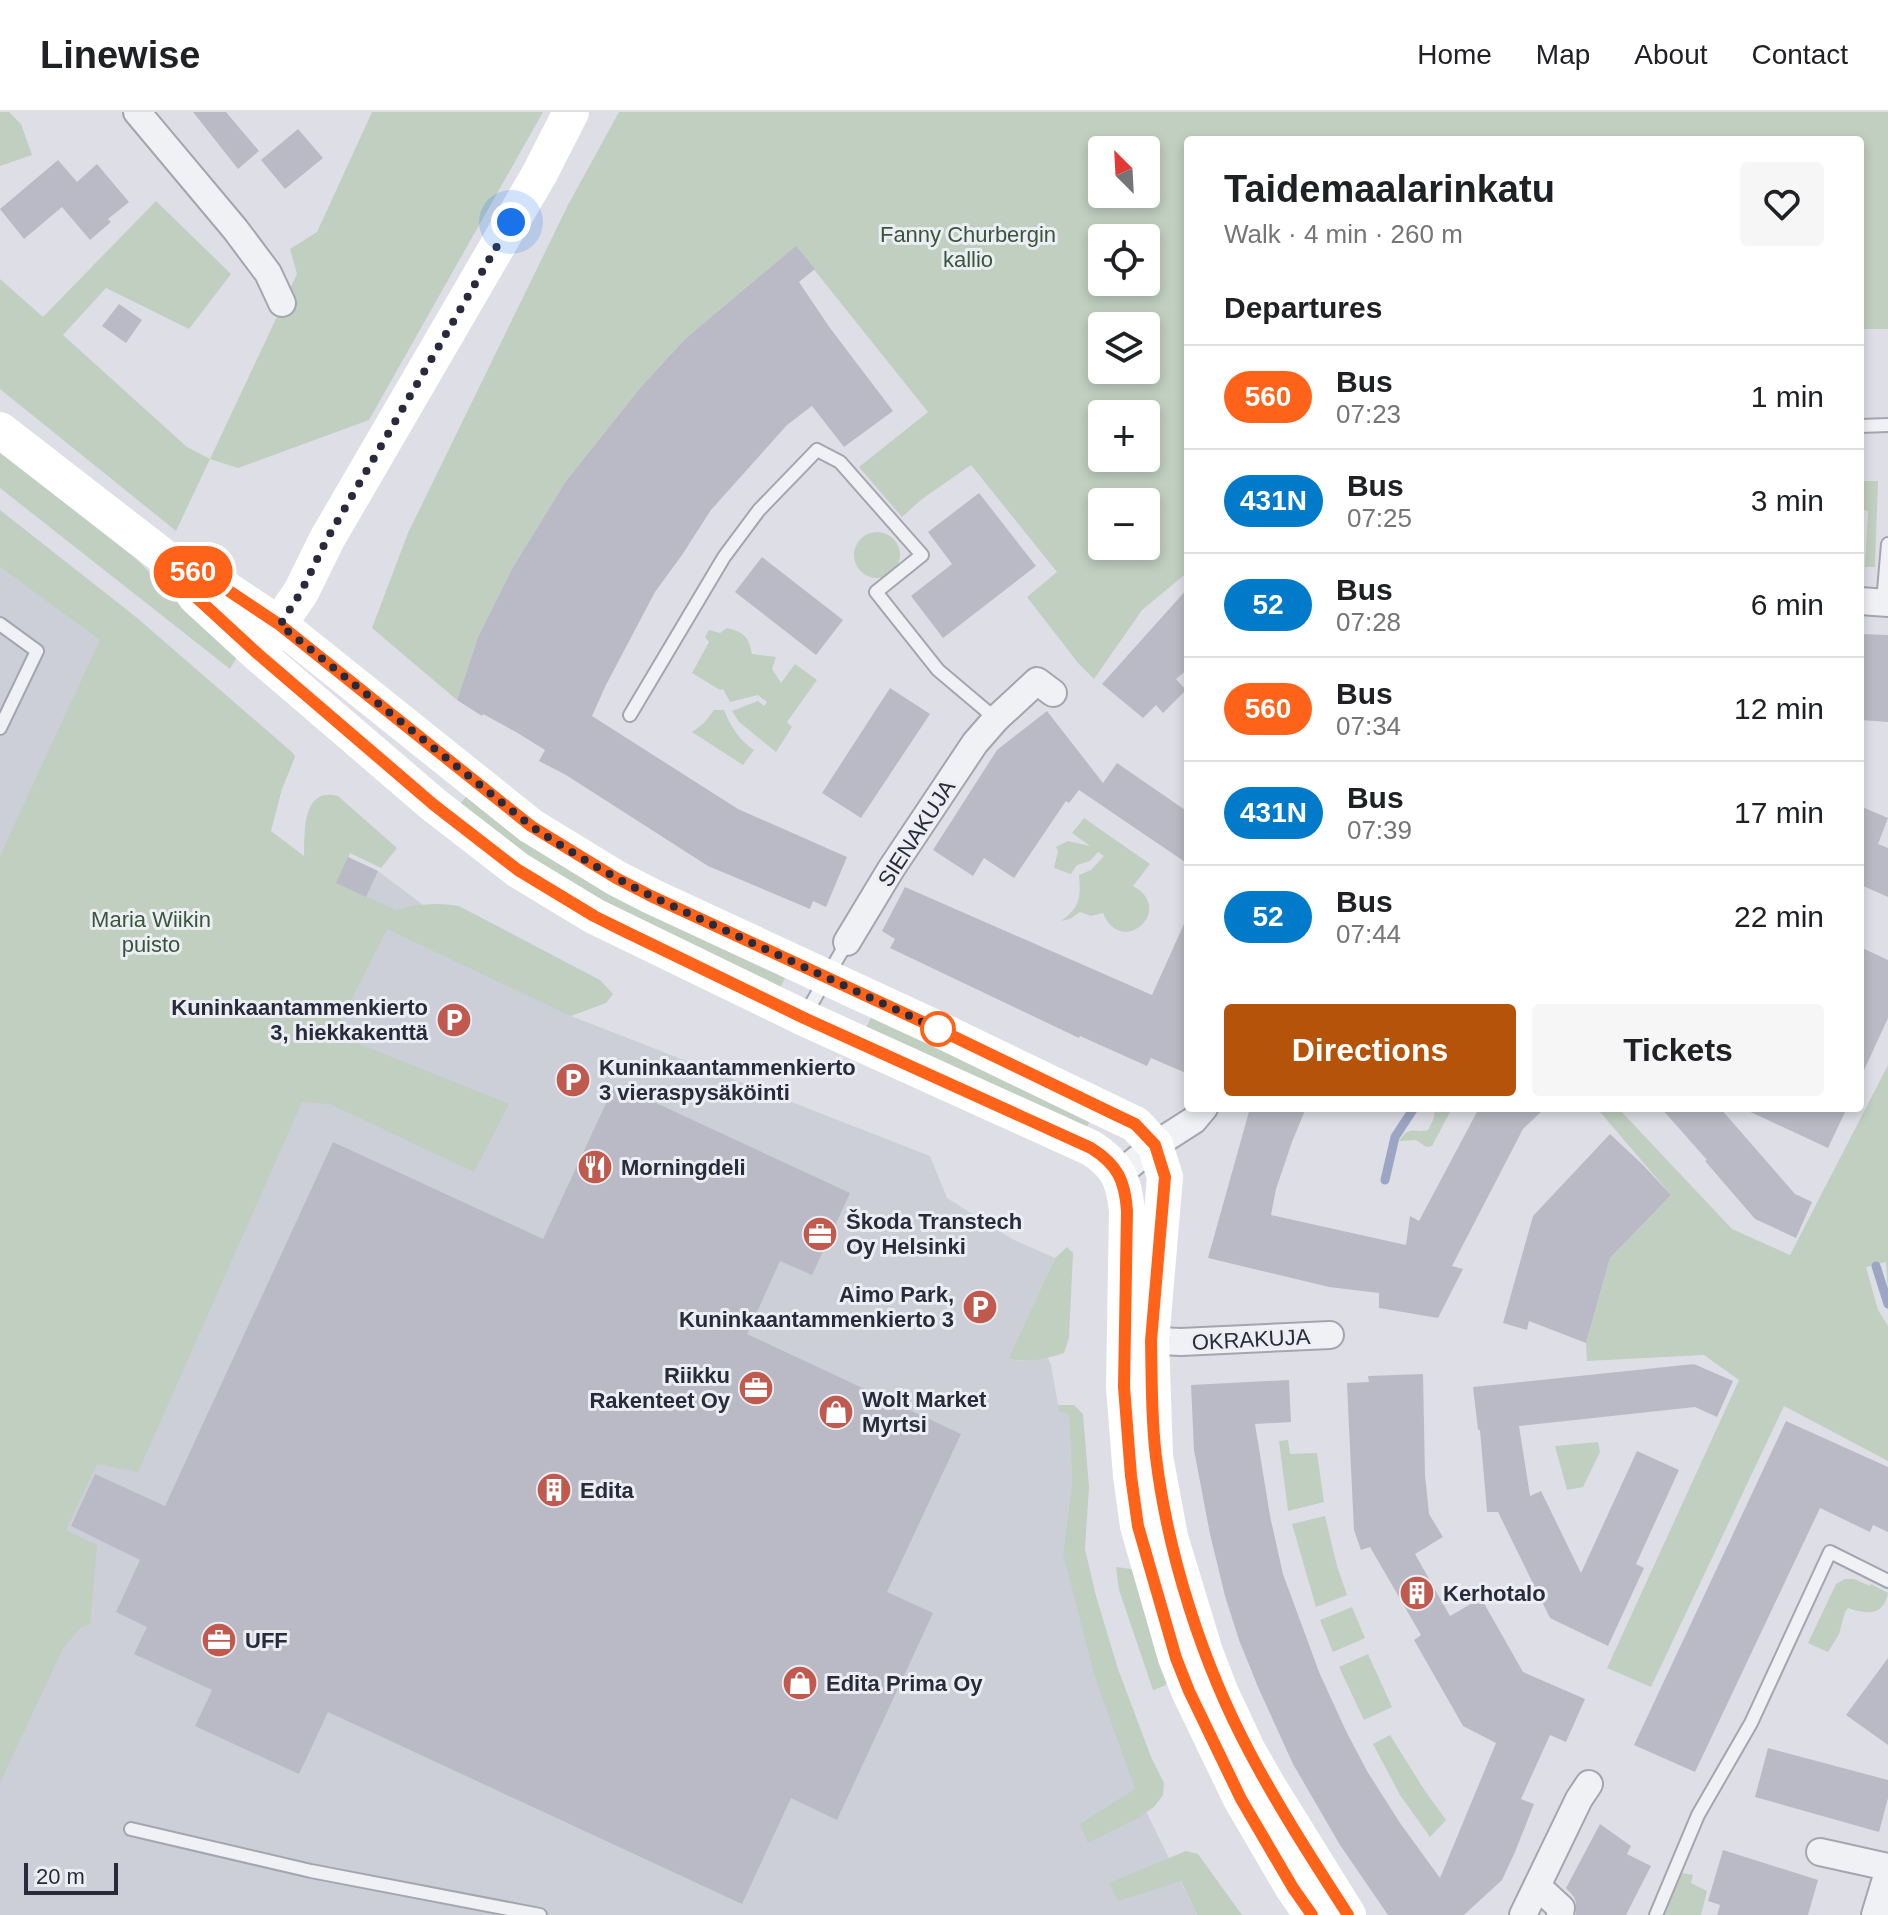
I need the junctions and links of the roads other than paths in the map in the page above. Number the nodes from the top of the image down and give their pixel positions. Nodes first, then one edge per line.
1 (137, 112) edge
2 (571, 112) edge
3 (282, 303) dead end
4 (1888, 425) edge
5 (1864, 426) edge
6 (0, 430) edge
7 (1888, 544) edge
8 (169, 561) junction
9 (1877, 602) edge
10 (0, 624) edge
11 (280, 625) junction
12 (258, 654) junction
13 (1053, 693) dead end
14 (630, 715) dead end
15 (996, 719) junction
16 (0, 728) edge
17 (847, 942) joint
18 (827, 978) junction
19 (804, 1018) junction
20 (1201, 1112) edge
21 (1155, 1145) junction
22 (1119, 1174) junction
23 (1330, 1335) dead end
24 (1138, 1340) junction
25 (1888, 1581) edge
26 (1589, 1784) dead end
27 (131, 1829) dead end
28 (1820, 1852) dead end
29 (1888, 1870) edge
30 (1537, 1886) junction
31 (540, 1915) edge
32 (1312, 1915) edge
33 (1348, 1915) edge
34 (1523, 1915) edge
35 (1560, 1915) edge
36 (1656, 1915) edge
37 (1875, 1915) edge

1 - 3 street
2 - 11 street
4 - 5 lane
6 - 8 street
7 - 9 lane
8 - 11 street
8 - 12 street
10 - 16 lane
11 - 12 street
11 - 18 street
12 - 19 street
13 - 15 street, SIENAKUJA
14 - 15 lane
15 - 17 street, SIENAKUJA
17 - 18 lane, SIENAKUJA
18 - 19 lane, SIENAKUJA
18 - 21 street
19 - 22 street
20 - 21 street
21 - 22 street
21 - 24 street
22 - 24 street
23 - 24 street, OKRAKUJA
24 - 32 street
24 - 33 street
25 - 36 lane
26 - 30 street
27 - 31 lane
28 - 29 street
29 - 37 street
30 - 34 street
30 - 35 street

